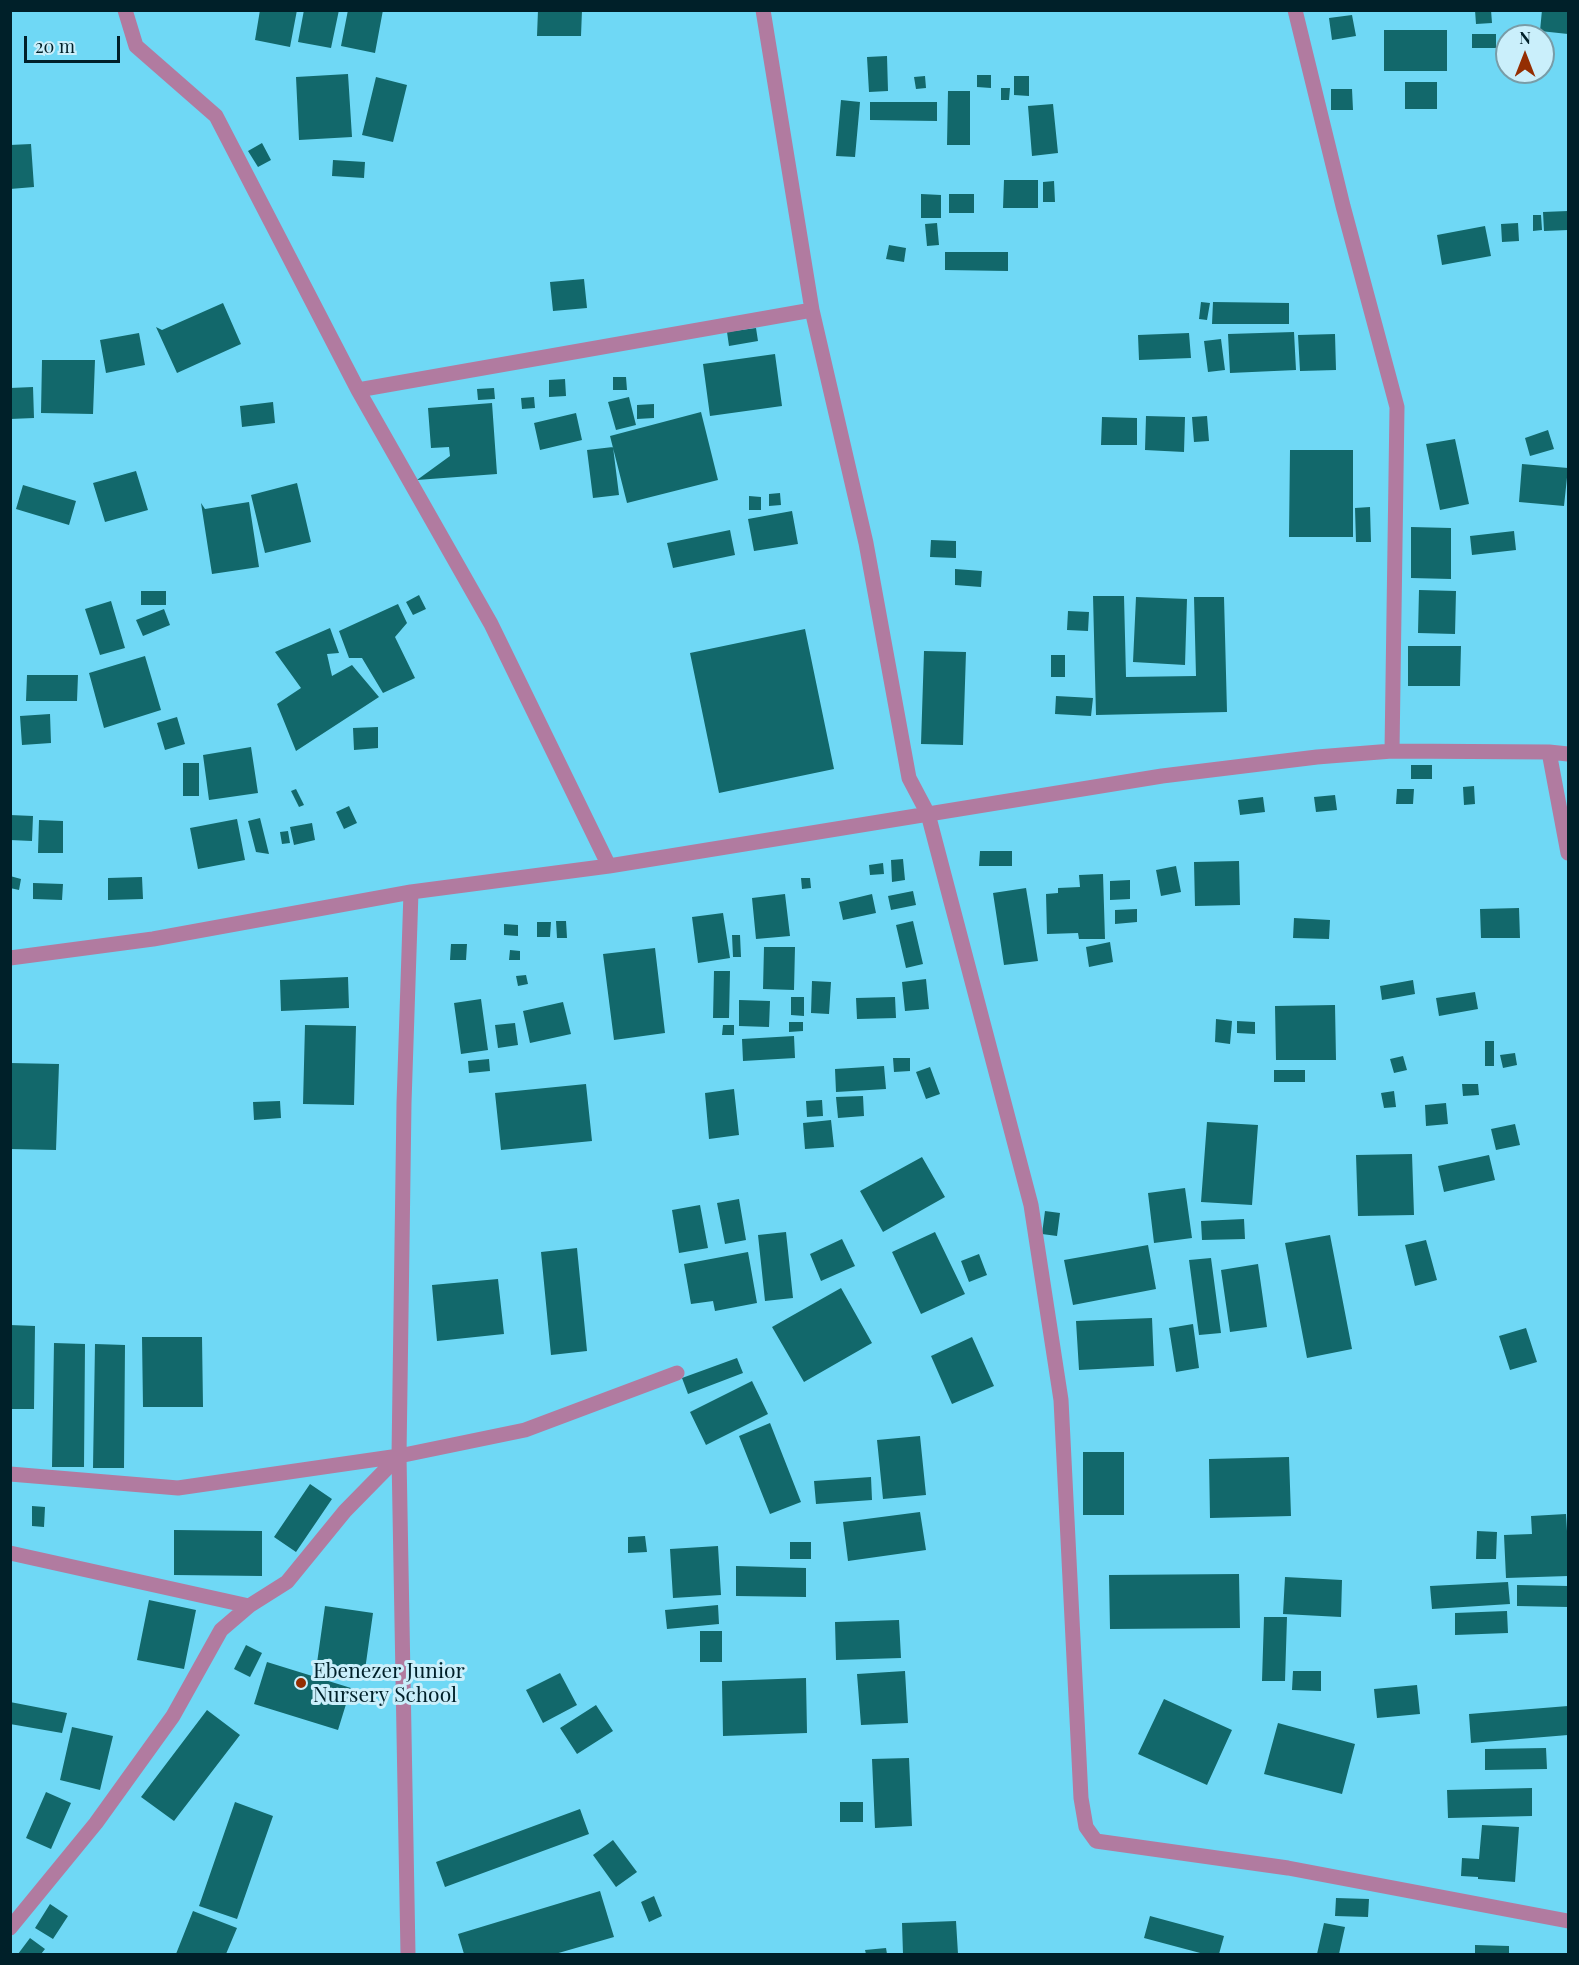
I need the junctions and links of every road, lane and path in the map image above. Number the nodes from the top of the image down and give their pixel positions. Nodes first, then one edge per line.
1 (125, 10) edge
2 (763, 10) edge
3 (1295, 10) edge
4 (812, 310) junction
5 (358, 390) junction
6 (1392, 751) junction
7 (1549, 752) junction
8 (1569, 754) edge
9 (928, 814) junction
10 (1569, 853) edge
11 (609, 866) junction
12 (411, 892) junction
13 (10, 958) edge
14 (677, 1373) dead end
15 (399, 1456) junction
16 (10, 1474) edge
17 (10, 1553) edge
18 (249, 1606) junction
19 (1569, 1921) edge
20 (10, 1928) edge
21 (408, 1954) edge

1 - 5 street
2 - 4 street
3 - 6 street
4 - 5 street
4 - 9 street
5 - 11 street
6 - 7 street
6 - 9 street
7 - 8 street
7 - 10 street
9 - 11 street
9 - 19 street
11 - 12 street
12 - 13 street
12 - 15 street
14 - 15 street
15 - 16 street
15 - 18 street
15 - 21 street
17 - 18 street
18 - 20 street

